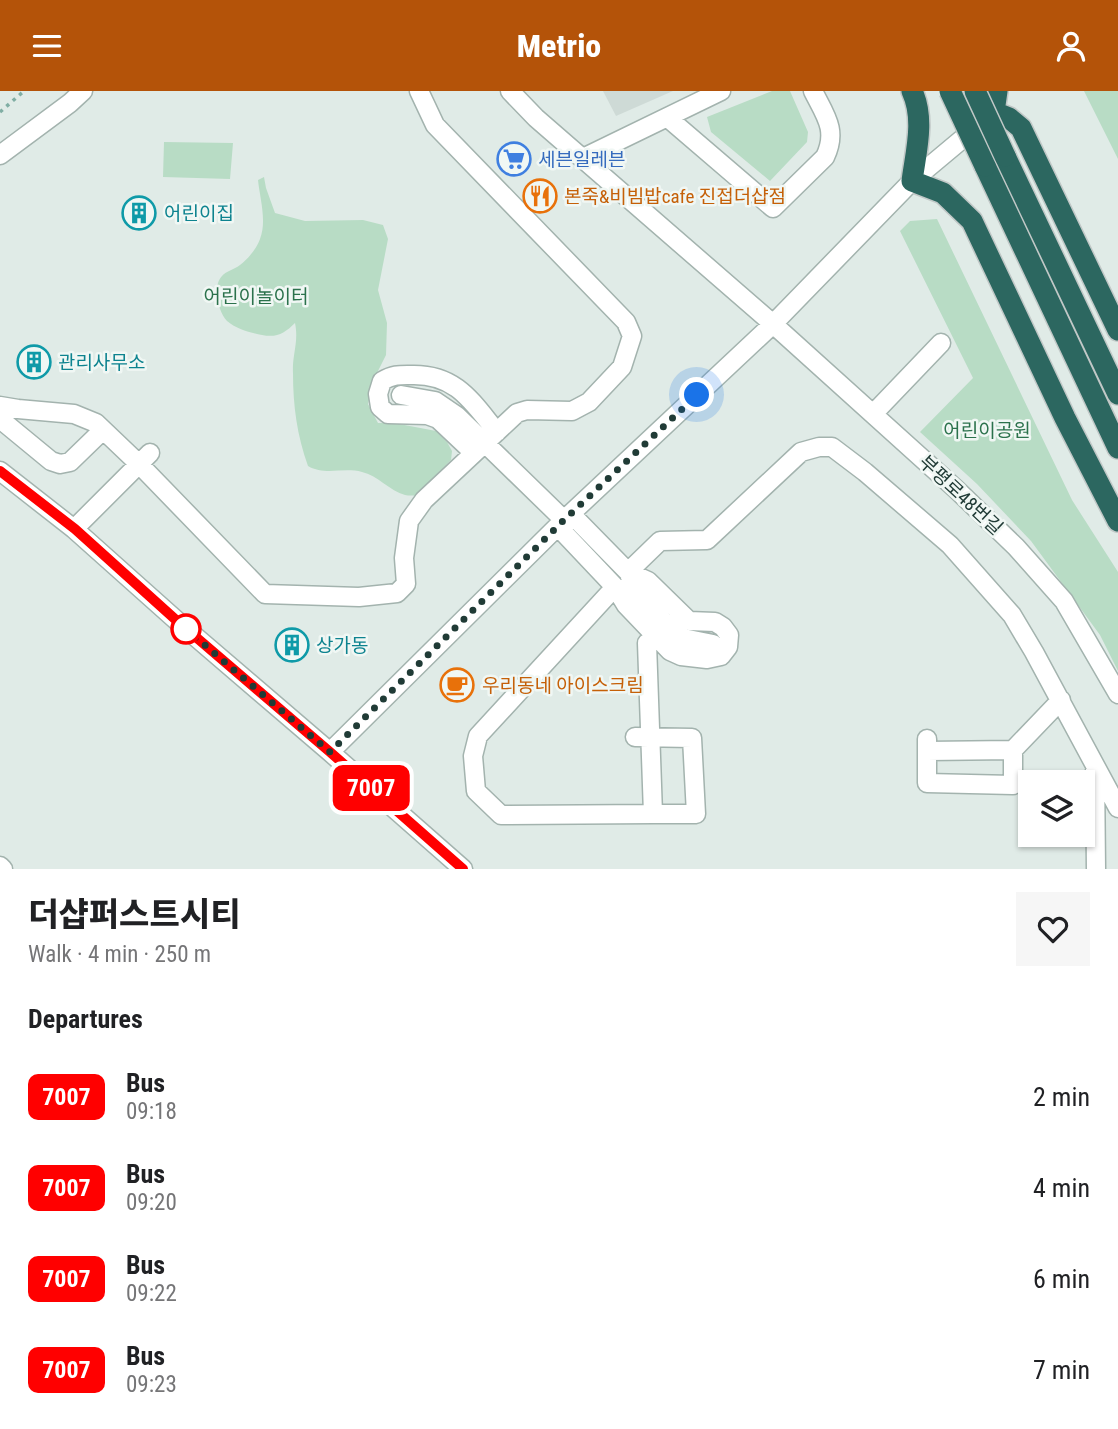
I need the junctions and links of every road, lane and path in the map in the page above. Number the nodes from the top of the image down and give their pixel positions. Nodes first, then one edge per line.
1 (24, 91) edge
2 (83, 91) edge
3 (419, 91) edge
4 (510, 91) edge
5 (722, 91) edge
6 (813, 91) edge
7 (912, 91) edge
8 (950, 91) edge
9 (975, 91) edge
10 (996, 101) edge
11 (0, 112) edge
12 (668, 118) junction
13 (0, 155) edge
14 (583, 158) junction
15 (912, 181) junction
16 (773, 324) junction
17 (1118, 330) edge
18 (941, 343) dead end
19 (1118, 394) edge
20 (401, 395) dead end
21 (0, 406) edge
22 (38, 411) junction
23 (873, 414) junction
24 (0, 419) edge
25 (103, 430) junction
26 (18, 434) junction
27 (485, 443) junction
28 (1118, 448) edge
29 (144, 458) junction
30 (0, 471) edge
31 (564, 520) junction
32 (1118, 521) edge
33 (75, 529) junction
34 (628, 572) junction
35 (615, 587) junction
36 (639, 596) junction
37 (647, 643) dead end
38 (713, 644) dead end
39 (1118, 694) edge
40 (1060, 700) junction
41 (643, 737) junction
42 (1013, 750) junction
43 (330, 752) junction
44 (1096, 766) junction
45 (1118, 808) edge
46 (653, 814) junction
47 (463, 869) edge
48 (1096, 869) edge

1 - 11 path
2 - 13 street
3 - 27 street
4 - 14 street, 부평로48번길
5 - 12 street
6 - 12 street
7 - 15 highway
8 - 28 highway, bridge
9 - 19 highway, bridge
10 - 15 street
10 - 17 highway
12 - 14 street
14 - 16 street, 부평로48번길
15 - 16 street
15 - 32 highway
16 - 23 street, 부평로48번길
16 - 31 street
18 - 23 street
20 - 27 street
21 - 22 street
22 - 25 street
22 - 26 street
23 - 39 street, 부평로48번길
24 - 26 street
25 - 26 street
25 - 29 street
27 - 27 street
27 - 29 street
27 - 31 street
29 - 33 street
30 - 33 street
31 - 34 street
31 - 35 street
31 - 43 street
33 - 43 street
34 - 35 street
34 - 36 street
34 - 40 street
35 - 36 street
35 - 46 street
36 - 38 street
37 - 41 street
40 - 42 street
40 - 44 street
41 - 46 street
41 - 46 street
42 - 42 street
43 - 47 street
44 - 45 street
44 - 48 street

